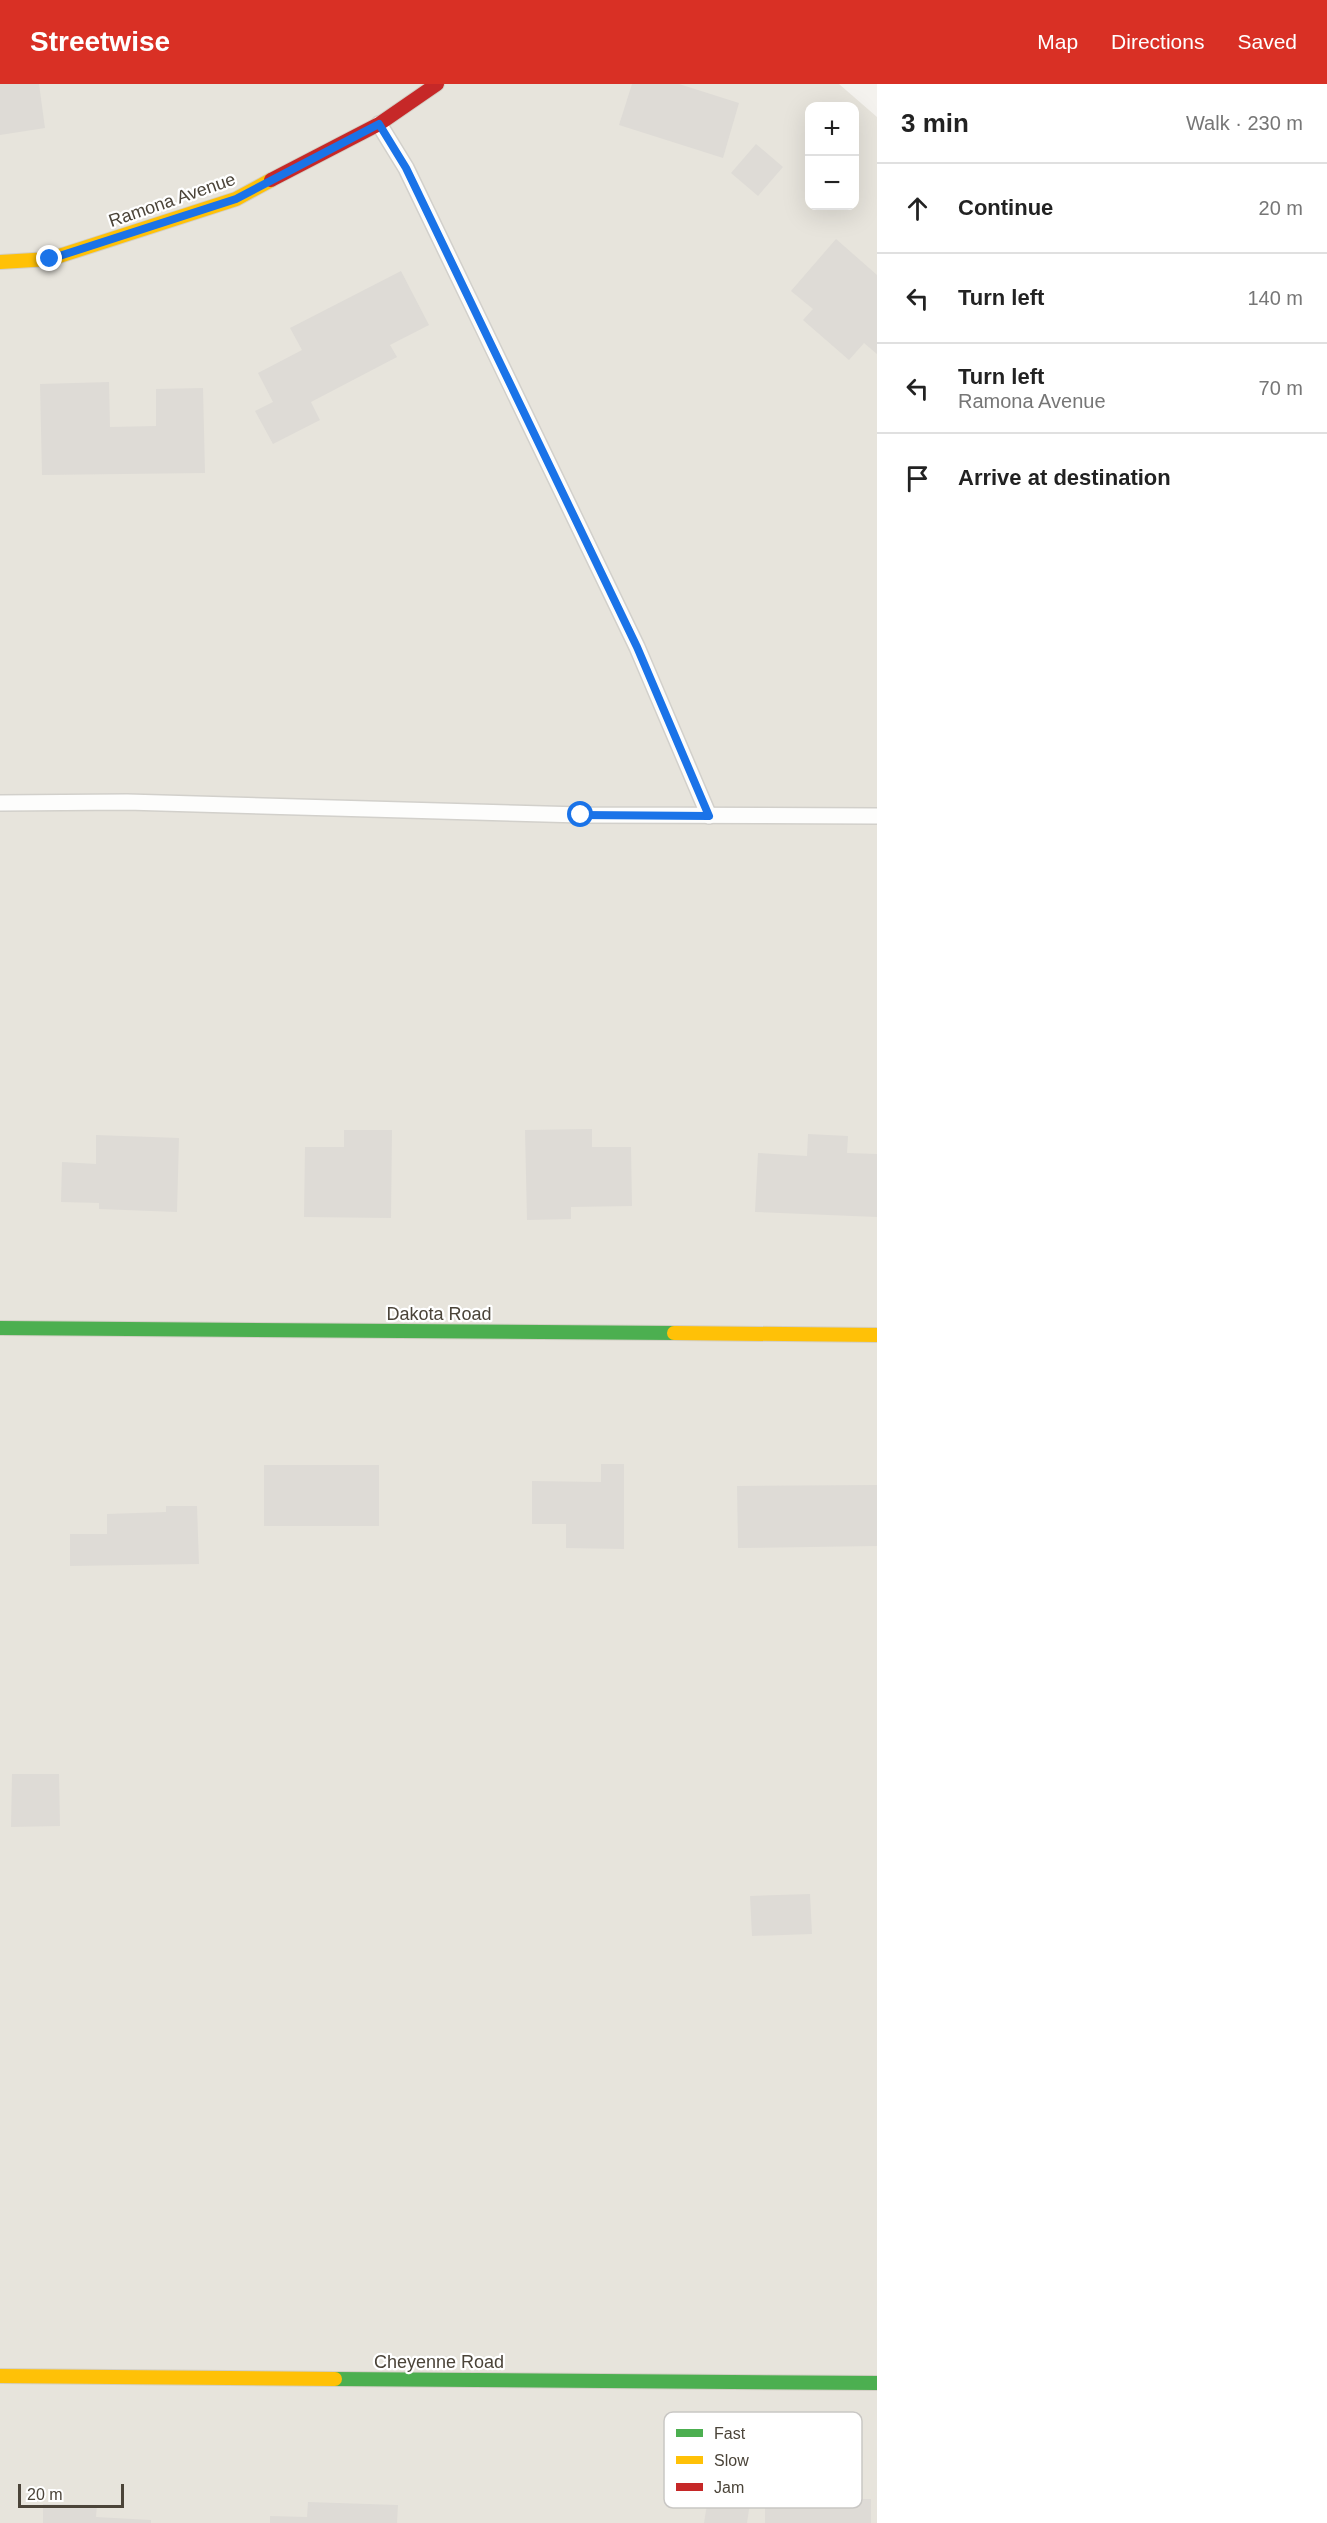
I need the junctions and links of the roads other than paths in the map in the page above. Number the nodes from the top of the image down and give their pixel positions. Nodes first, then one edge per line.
1 (437, 84) edge
2 (379, 124) junction
3 (0, 262) edge
4 (0, 803) edge
5 (709, 816) junction
6 (877, 816) edge
7 (0, 1328) edge
8 (877, 1335) edge
9 (0, 2376) edge
10 (877, 2383) edge

1 - 2 street, Ramona Avenue
2 - 3 street, Ramona Avenue
2 - 5 lane
4 - 5 lane
5 - 6 lane
7 - 8 street, Dakota Road
9 - 10 street, Cheyenne Road

